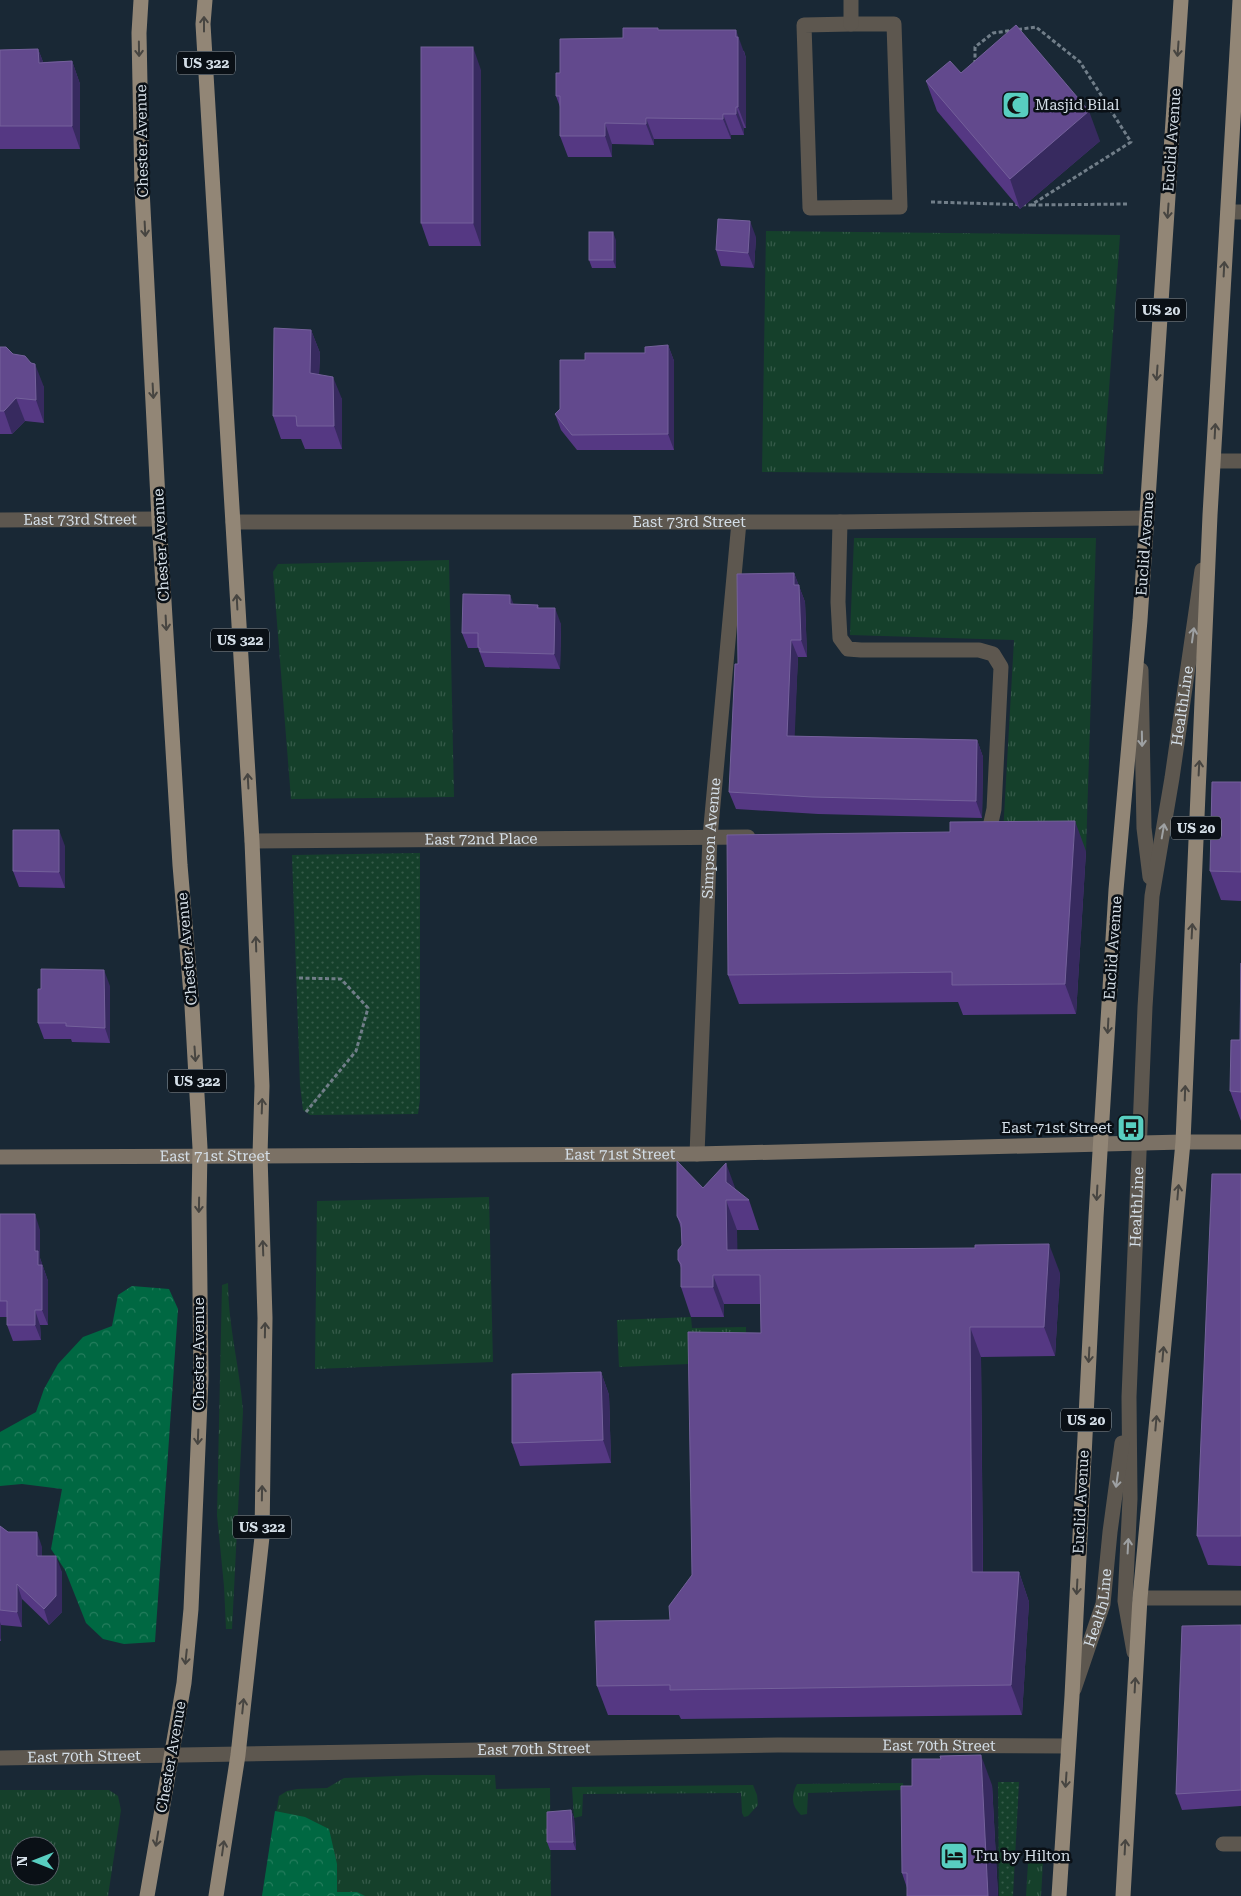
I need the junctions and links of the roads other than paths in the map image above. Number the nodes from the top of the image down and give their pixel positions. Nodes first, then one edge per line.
1 (141, 0) edge
2 (205, 0) edge
3 (851, 0) edge
4 (1181, 0) edge
5 (1240, 0) edge
6 (851, 24) junction
7 (1234, 212) edge
8 (1214, 461) junction
9 (1241, 461) edge
10 (1210, 514) junction
11 (1147, 518) junction
12 (159, 519) junction
13 (0, 520) edge
14 (233, 522) junction
15 (738, 522) junction
16 (840, 522) junction
17 (1140, 620) junction
18 (710, 838) junction
19 (759, 838) edge
20 (969, 838) edge
21 (252, 841) junction
22 (1152, 896) junction
23 (1182, 1142) junction
24 (1241, 1142) edge
25 (1139, 1143) junction
26 (1100, 1144) junction
27 (697, 1154) junction
28 (260, 1155) junction
29 (200, 1156) junction
30 (0, 1157) edge
31 (1129, 1397) junction
32 (1140, 1598) junction
33 (1241, 1598) edge
34 (1136, 1663) junction
35 (1072, 1696) junction
36 (1068, 1746) junction
37 (238, 1755) junction
38 (171, 1756) junction
39 (0, 1758) edge
40 (1223, 1844) dead end
41 (1241, 1844) edge
42 (148, 1896) edge
43 (216, 1896) edge
44 (1059, 1896) edge
45 (1123, 1896) edge

1 -> 12 main road, Chester Avenue / US 322
14 -> 2 main road, US 322
3 - 6 street
4 -> 11 main road, Euclid Avenue / US 20
5 - 7 main road, US 20
6 - 6 street
8 -> 7 main road, US 20
8 - 9 street
8 - 10 main road, US 20
22 -> 10 street, HealthLine
23 -> 10 main road, US 20
11 - 16 street, East 73rd Street
11 - 17 main road, Euclid Avenue / US 20
12 - 13 street, East 73rd Street
12 -> 29 main road, Chester Avenue / US 322
14 - 15 street, East 73rd Street
21 -> 14 main road, US 322
15 - 16 street, East 73rd Street
15 - 18 street, Simpson Avenue
16 - 20 street
17 -> 22 street, HealthLine
17 -> 26 main road, Euclid Avenue / US 20
18 - 19 street, East 72nd Place
18 - 21 street, East 72nd Place
18 - 27 street, Simpson Avenue
28 -> 21 main road, US 322
22 - 25 street, HealthLine
23 - 24 street, East 71st Street
23 - 25 street, East 71st Street
32 -> 23 main road, US 20
25 - 26 street, East 71st Street
25 - 31 street, HealthLine
26 - 27 street, East 71st Street
26 -> 35 main road, Euclid Avenue / US 20
27 - 28 street, East 71st Street
28 - 29 street, East 71st Street
37 -> 28 main road, US 322
29 - 30 street, East 71st Street
29 -> 38 main road, Chester Avenue / US 322
34 -> 31 street, HealthLine
31 -> 35 street, HealthLine
32 - 33 street
32 - 34 main road, US 20
45 -> 34 main road, US 20
35 - 36 main road, Euclid Avenue / US 20
36 - 37 street, East 70th Street
36 -> 44 main road, Euclid Avenue / US 20
37 - 38 street, East 70th Street
43 -> 37 main road, US 322
38 - 39 street, East 70th Street
38 -> 42 main road, Chester Avenue / US 322
40 - 41 street

